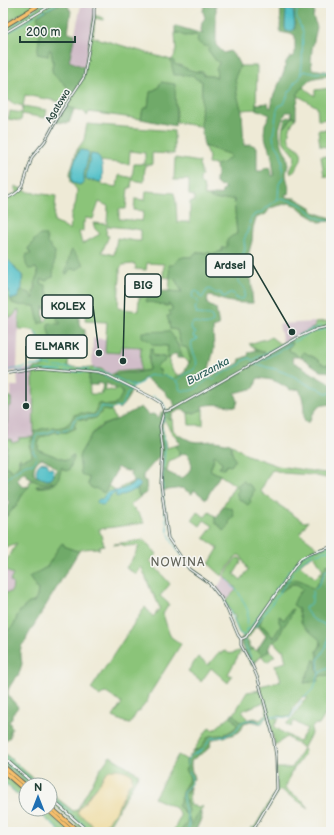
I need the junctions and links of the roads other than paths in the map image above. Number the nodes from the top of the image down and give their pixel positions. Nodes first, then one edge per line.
1 (42, 3) edge
2 (55, 3) edge
3 (96, 3) edge
4 (3, 27) edge
5 (3, 34) edge
6 (3, 200) edge
7 (331, 326) edge
8 (3, 373) edge
9 (164, 411) junction
10 (331, 547) edge
11 (241, 639) junction
12 (3, 757) edge
13 (3, 766) edge
14 (3, 771) edge
15 (26, 777) edge
16 (18, 779) edge
17 (18, 784) edge
18 (58, 805) edge
19 (58, 814) edge
20 (56, 817) edge
21 (73, 832) edge
22 (79, 832) edge
23 (89, 832) edge
24 (252, 832) edge

1 - 4 highway
2 - 5 street
3 - 6 street, Agatowa
7 - 9 street
8 - 9 street
9 - 11 street
10 - 11 street
11 - 24 street
12 - 15 street
13 - 16 highway
14 - 17 highway
18 - 23 street
19 - 22 highway
20 - 21 highway

